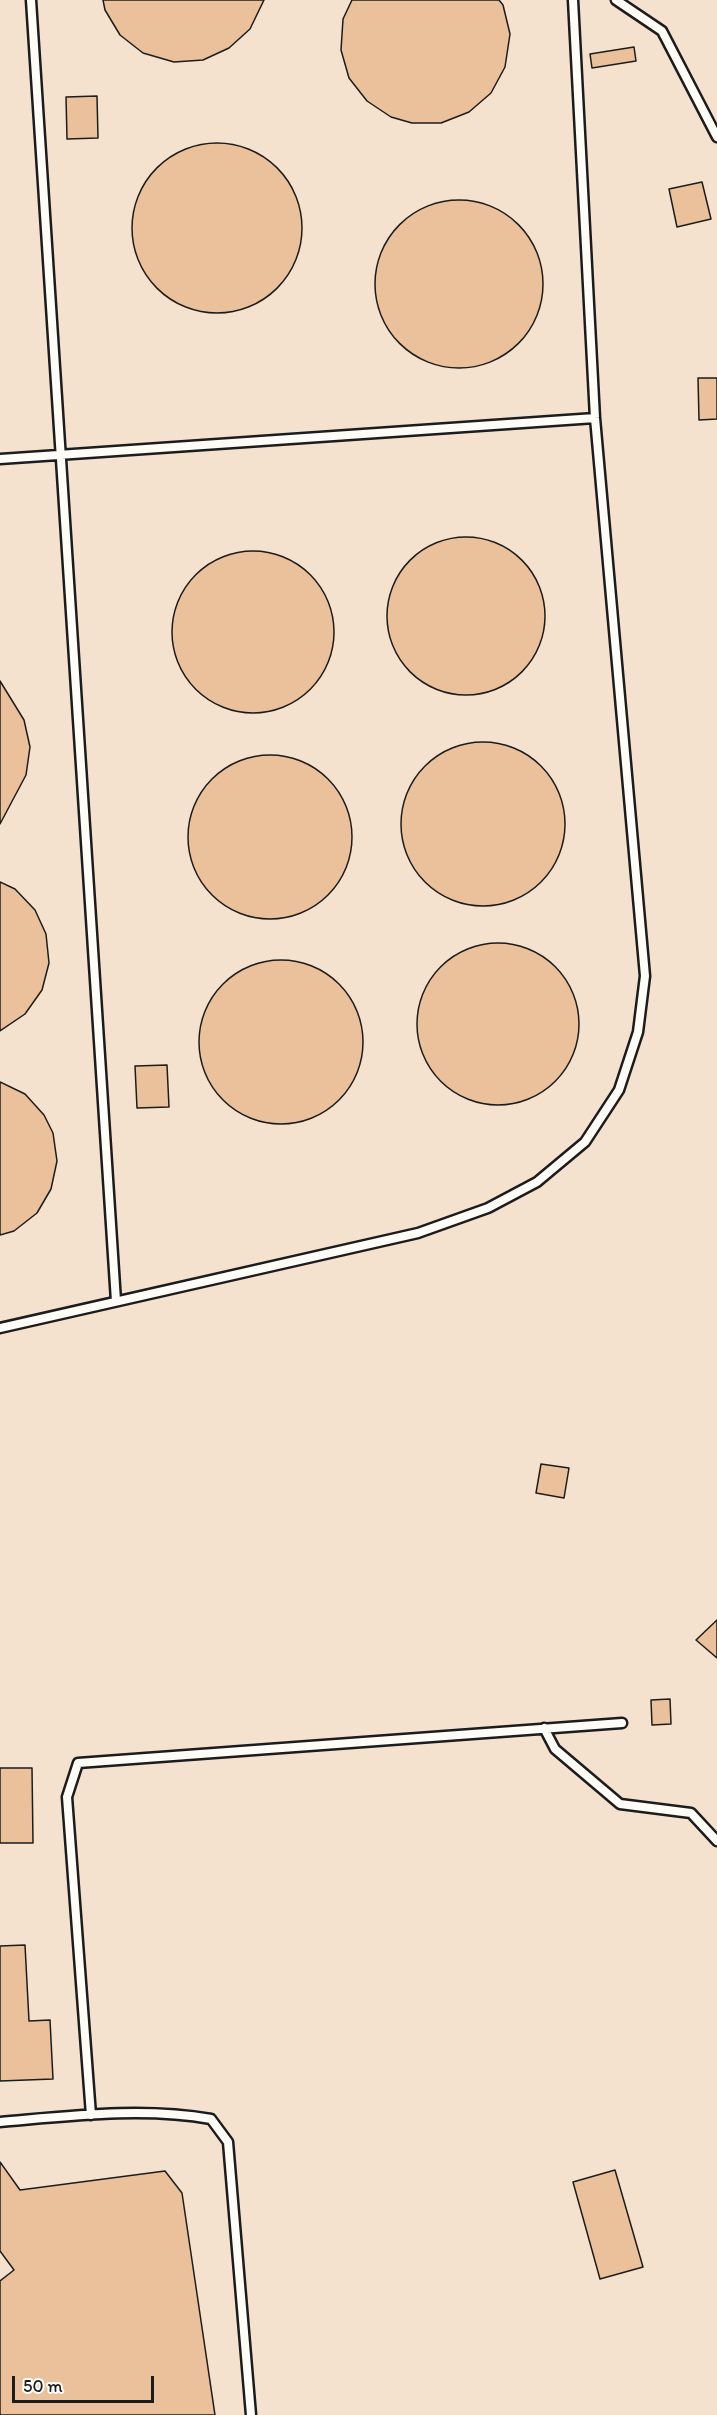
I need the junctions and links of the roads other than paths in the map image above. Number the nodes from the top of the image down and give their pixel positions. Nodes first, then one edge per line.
1 (31, 0) edge
2 (573, 0) edge
3 (616, 0) edge
4 (717, 137) edge
5 (595, 418) junction
6 (61, 455) junction
7 (0, 459) edge
8 (116, 1302) junction
9 (0, 1328) edge
10 (622, 1723) dead end
11 (544, 1728) junction
12 (717, 1841) edge
13 (90, 2115) junction
14 (0, 2122) edge
15 (251, 2415) edge

1 - 6 lane
2 - 5 lane
3 - 4 lane
5 - 6 lane
5 - 8 lane
6 - 7 lane
6 - 8 lane
8 - 9 lane
10 - 11 lane
11 - 12 lane
11 - 13 lane
13 - 14 lane
13 - 15 lane

